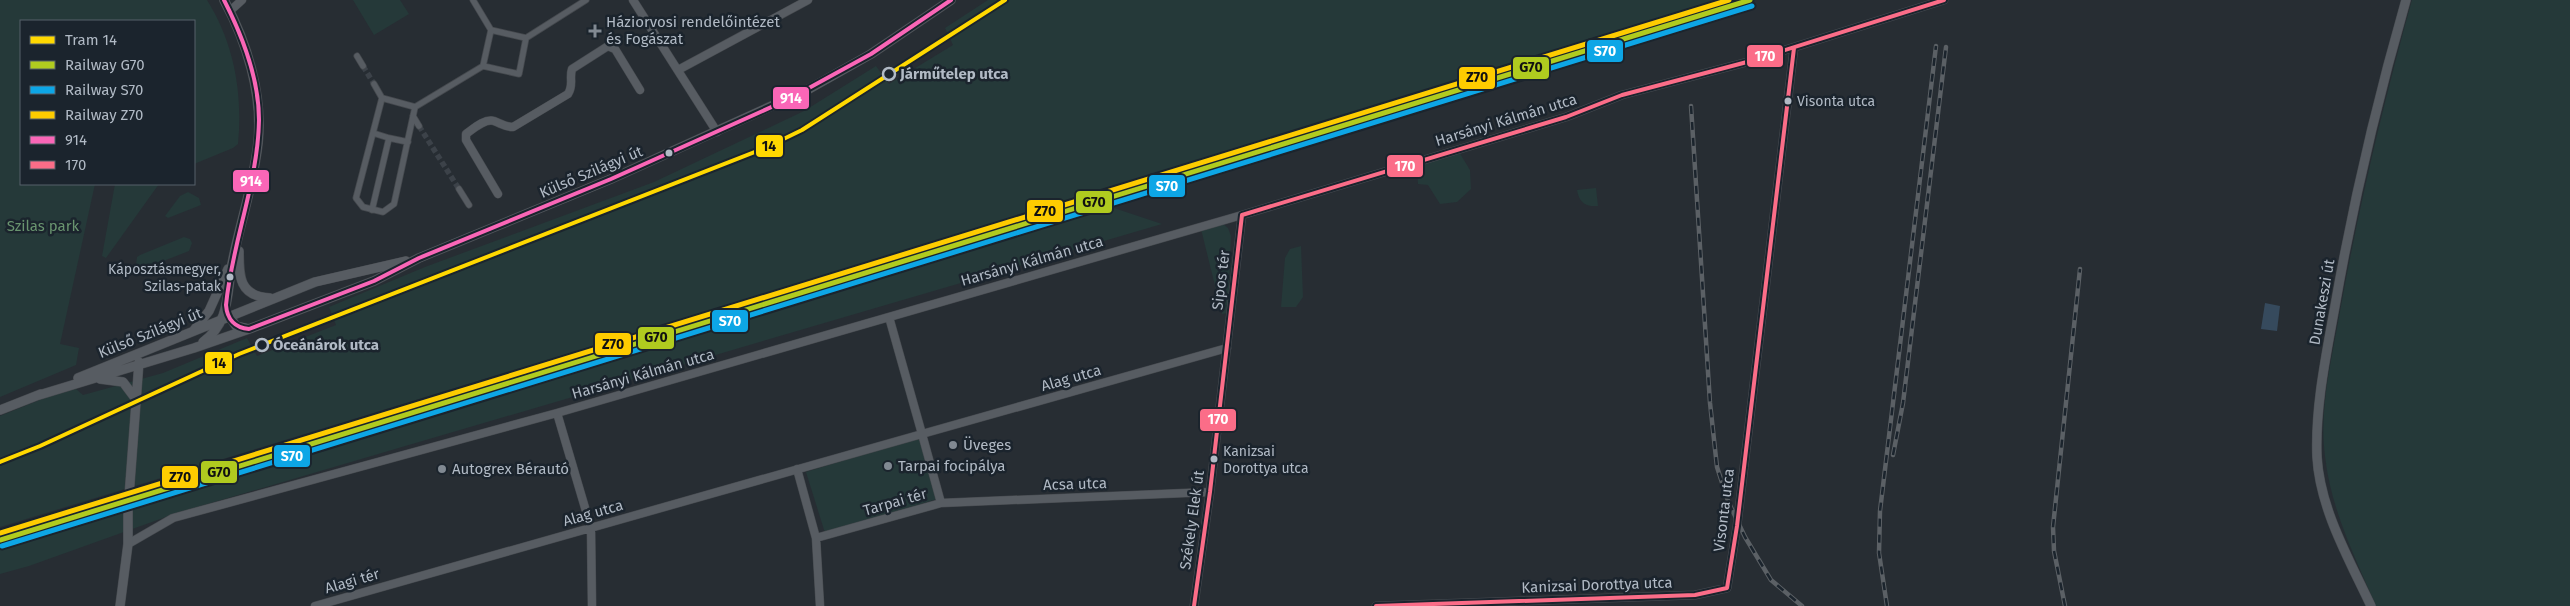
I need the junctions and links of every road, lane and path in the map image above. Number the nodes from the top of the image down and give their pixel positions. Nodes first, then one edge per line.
1 (224, 0) edge
2 (242, 0) edge
3 (472, 0) edge
4 (586, 0) edge
5 (633, 0) edge
6 (808, 0) edge
7 (951, 0) edge
8 (1944, 0) edge
9 (2406, 0) edge
10 (230, 11) junction
11 (491, 30) junction
12 (526, 38) junction
13 (1794, 48) junction
14 (357, 56) dead end
15 (363, 66) tunnel mouth
16 (483, 66) junction
17 (678, 70) junction
18 (374, 84) tunnel mouth
19 (640, 90) dead end
20 (382, 98) junction
21 (415, 107) junction
22 (413, 116) junction
23 (419, 126) tunnel mouth
24 (717, 132) junction
25 (373, 133) junction
26 (389, 138) junction
27 (408, 142) junction
28 (459, 189) tunnel mouth
29 (498, 194) dead end
30 (469, 205) dead end
31 (372, 210) junction
32 (1242, 215) junction
33 (239, 237) junction
34 (419, 258) junction
35 (233, 260) junction
36 (273, 298) junction
37 (226, 314) junction
38 (889, 317) junction
39 (249, 329) junction
40 (193, 331) junction
41 (155, 346) junction
42 (194, 348) junction
43 (1227, 348) junction
44 (153, 361) junction
45 (137, 366) junction
46 (87, 380) junction
47 (36, 396) junction
48 (136, 396) junction
49 (0, 410) edge
50 (557, 413) junction
51 (922, 434) junction
52 (797, 469) junction
53 (1210, 492) junction
54 (941, 503) junction
55 (591, 528) junction
56 (816, 538) junction
57 (128, 544) junction
58 (397, 583) joint
59 (1728, 588) joint
60 (120, 606) edge
61 (315, 606) edge
62 (592, 606) edge
63 (820, 606) edge
64 (1194, 606) edge
65 (1376, 606) edge
66 (2371, 606) edge

1 - 10 street
2 - 10 street
3 - 11 street
4 - 12 street
5 - 17 street
6 - 17 street
7 - 24 street, Külső Szilágyi út
8 - 13 street, Harsányi Kálmán utca
9 - 66 street, Dunakeszi út
10 - 33 street
11 - 12 street
11 - 16 street
12 - 16 street
13 - 32 street, Harsányi Kálmán utca
13 - 59 street, Visonta utca
14 - 15 street
16 - 21 street
17 - 24 street
18 - 20 street
19 - 29 street
20 - 21 street
20 - 25 street
21 - 22 street
22 - 23 street
22 - 27 street
24 - 34 street, Külső Szilágyi út
25 - 26 street
25 - 31 street
26 - 27 street
26 - 31 street
27 - 31 street
28 - 30 street
32 - 38 street, Harsányi Kálmán utca
32 - 43 street, Sipos tér
33 - 35 street
33 - 36 street
34 - 36 street, Külső Szilágyi út
34 - 39 street, Külső Szilágyi út
35 - 37 street
35 - 40 street
36 - 37 street, Külső Szilágyi út
37 - 39 street
37 - 40 street, Külső Szilágyi út
37 - 42 street
38 - 50 street, Harsányi Kálmán utca
38 - 51 street, Tarpai tér
39 - 42 street, Külső Szilágyi út
40 - 41 street, Külső Szilágyi út
41 - 45 street
41 - 47 street, Külső Szilágyi út
42 - 44 street, Külső Szilágyi út
43 - 51 street, Alag utca
43 - 53 street, Székely Elek út
44 - 45 street, Külső Szilágyi út
44 - 48 street
45 - 46 street, Külső Szilágyi út
45 - 48 street
46 - 47 street, Külső Szilágyi út
46 - 48 street
47 - 49 street, Külső Szilágyi út
48 - 57 street
50 - 55 street
50 - 57 street, Harsányi Kálmán utca
51 - 52 street
51 - 54 street, Tarpai tér
52 - 55 street, Alag utca
52 - 56 street
53 - 54 street, Acsa utca
53 - 64 street, Székely Elek út
54 - 56 street, Tarpai tér
55 - 58 street, Alag utca
55 - 62 street
56 - 63 street
57 - 60 street
58 - 61 street, Alagi tér
59 - 65 street, Kanizsai Dorottya utca

